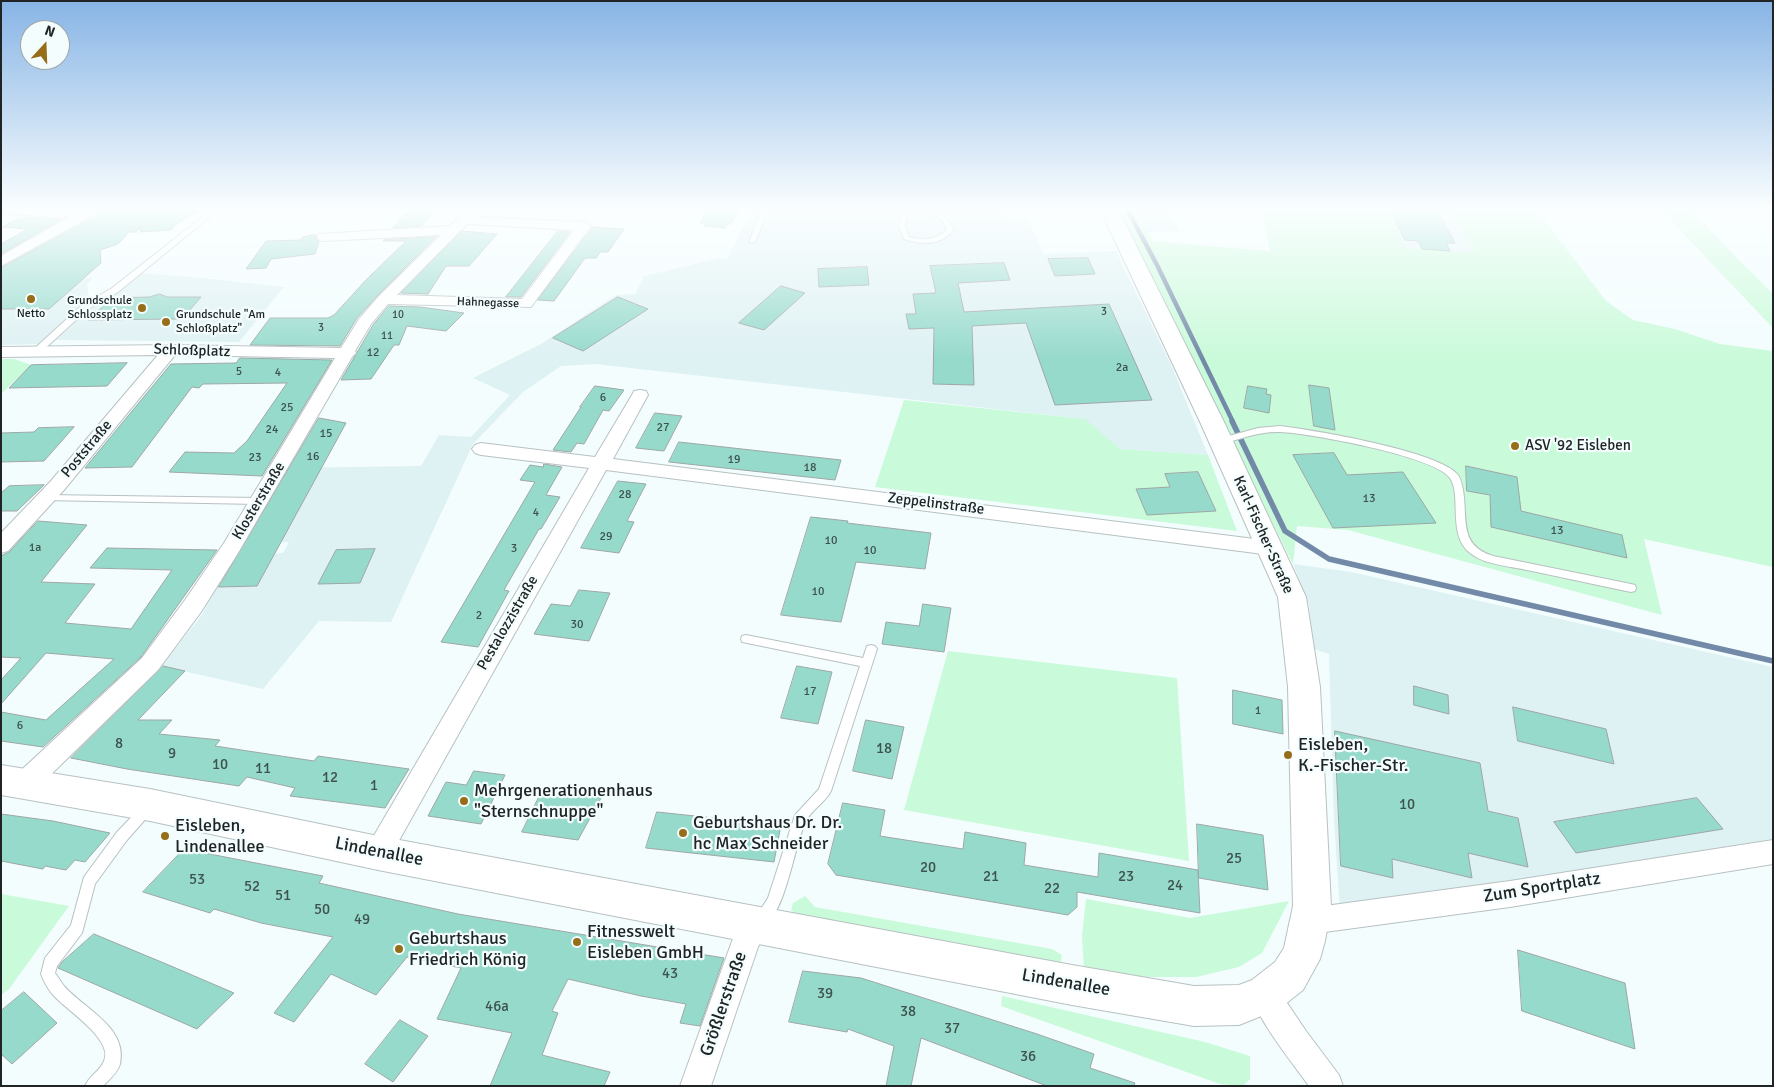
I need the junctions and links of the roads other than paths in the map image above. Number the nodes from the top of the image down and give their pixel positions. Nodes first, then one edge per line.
1 (155, 258) edge
2 (426, 258) edge
3 (560, 258) edge
4 (1134, 258) edge
5 (384, 300) junction
6 (171, 350) junction
7 (37, 351) junction
8 (1, 352) edge
9 (348, 353) junction
10 (640, 395) dead end
11 (1226, 439) junction
12 (481, 449) dead end
13 (600, 462) junction
14 (45, 498) junction
15 (259, 501) junction
16 (1, 546) edge
17 (1271, 548) junction
18 (1631, 588) dead end
19 (746, 639) dead end
20 (871, 649) dead end
21 (867, 663) junction
22 (13, 782) edge
23 (150, 805) junction
24 (1773, 852) edge
25 (378, 853) junction
26 (1310, 921) junction
27 (757, 925) junction
28 (1265, 995) junction
29 (93, 1086) edge
30 (695, 1086) edge
31 (1328, 1086) edge

1 - 7 lane
2 - 5 street, Klosterstraße
3 - 5 street, Hahnegasse
4 - 11 street, Karl-Fischer-Straße
5 - 9 street, Klosterstraße
6 - 7 street, Schloßplatz
6 - 9 street, Schloßplatz
6 - 14 street, Poststraße
7 - 8 street, Schloßplatz
9 - 15 street, Klosterstraße
10 - 13 street, Pestalozzistraße
11 - 17 street, Karl-Fischer-Straße
11 - 18 lane
12 - 13 street, Zeppelinstraße
13 - 17 street, Zeppelinstraße
13 - 25 street, Pestalozzistraße
14 - 15 lane
14 - 16 street, Poststraße
15 - 22 street, Klosterstraße
17 - 26 street, Karl-Fischer-Straße
19 - 21 lane
20 - 21 lane
21 - 27 lane
22 - 23 street, Lindenallee
23 - 25 street, Lindenallee
23 - 29 lane
24 - 26 street, Zum Sportplatz
25 - 27 street, Lindenallee
26 - 28 street, Karl-Fischer-Straße
27 - 28 street, Lindenallee
27 - 30 street, Größlerstraße
28 - 31 street

